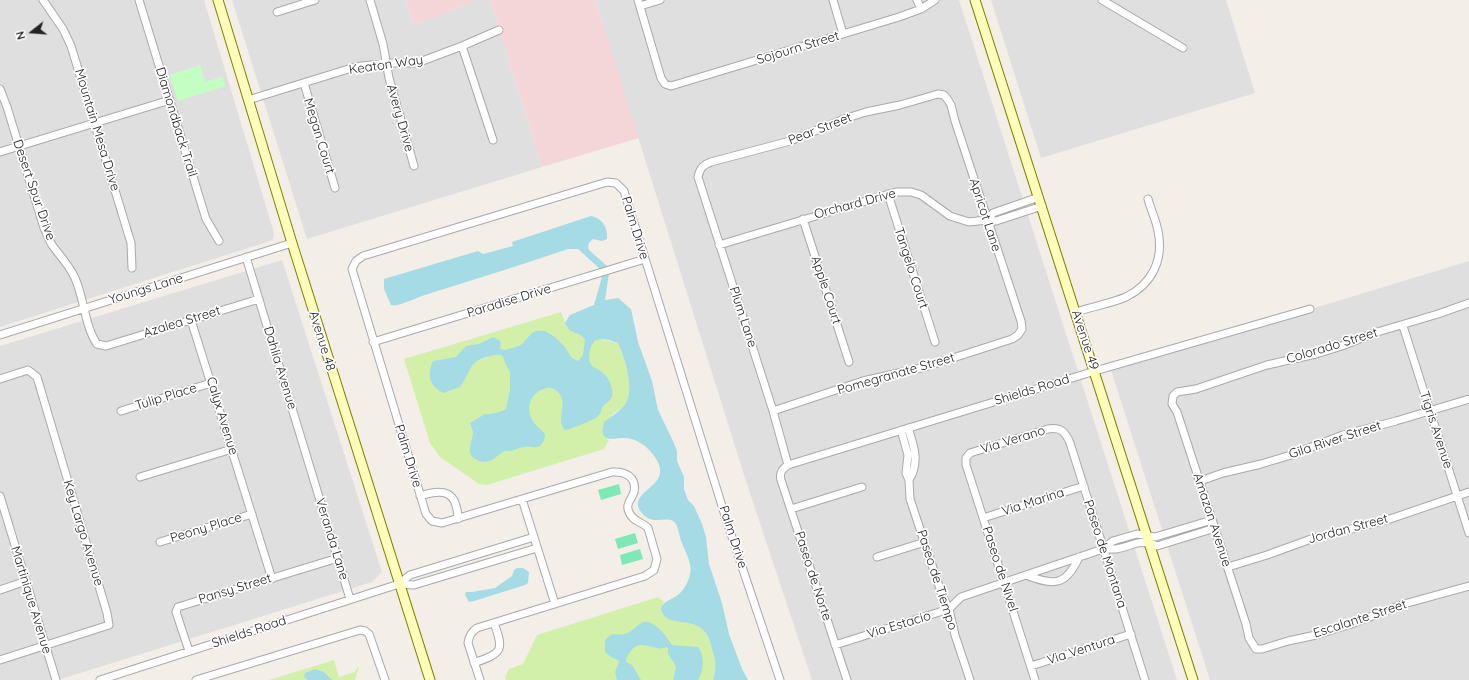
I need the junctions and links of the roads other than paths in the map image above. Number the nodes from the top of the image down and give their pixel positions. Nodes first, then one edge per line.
1 (43, 0) edge
2 (139, 0) edge
3 (218, 0) edge
4 (315, 0) edge
5 (370, 0) edge
6 (660, 0) edge
7 (833, 0) edge
8 (918, 0) edge
9 (935, 0) edge
10 (975, 0) edge
11 (1102, 0) edge
12 (639, 3) edge
13 (920, 9) junction
14 (276, 12) dead end
15 (499, 30) dead end
16 (843, 34) junction
17 (462, 46) junction
18 (1183, 48) dead end
19 (386, 63) junction
20 (304, 83) junction
21 (0, 89) edge
22 (944, 95) joint
23 (170, 100) junction
24 (248, 100) junction
25 (95, 123) junction
26 (492, 140) dead end
27 (19, 146) junction
28 (0, 152) edge
29 (414, 166) dead end
30 (699, 170) joint
31 (335, 188) dead end
32 (888, 194) junction
33 (1148, 199) dead end
34 (1040, 202) junction
35 (803, 219) junction
36 (987, 220) junction
37 (219, 241) dead end
38 (292, 243) junction
39 (720, 245) junction
40 (246, 257) junction
41 (645, 259) junction
42 (132, 268) dead end
43 (258, 299) junction
44 (1469, 303) edge
45 (85, 308) junction
46 (1310, 309) dead end
47 (1076, 312) junction
48 (191, 320) junction
49 (1403, 326) junction
50 (0, 334) edge
51 (1018, 336) joint
52 (373, 342) junction
53 (935, 342) dead end
54 (106, 346) joint
55 (849, 362) dead end
56 (1095, 371) junction
57 (0, 379) edge
58 (211, 383) junction
59 (1173, 396) joint
60 (1469, 399) edge
61 (121, 411) dead end
62 (773, 411) junction
63 (1430, 411) junction
64 (908, 428) junction
65 (901, 430) junction
66 (1062, 430) joint
67 (232, 449) junction
68 (966, 458) joint
69 (788, 465) junction
70 (781, 471) joint
71 (140, 477) dead end
72 (313, 479) joint
73 (909, 480) junction
74 (1200, 481) junction
75 (1084, 486) junction
76 (862, 487) dead end
77 (1469, 492) edge
78 (0, 496) edge
79 (420, 496) junction
80 (1457, 496) junction
81 (522, 499) junction
82 (791, 509) junction
83 (252, 514) junction
84 (983, 518) junction
85 (3, 519) edge
86 (458, 519) junction
87 (1212, 520) junction
88 (1215, 528) junction
89 (1469, 534) edge
90 (534, 537) junction
91 (1148, 539) junction
92 (160, 542) dead end
93 (925, 542) junction
94 (537, 548) junction
95 (1103, 549) junction
96 (1080, 556) junction
97 (877, 557) dead end
98 (338, 558) junction
99 (1228, 567) junction
100 (1026, 575) junction
101 (272, 579) junction
102 (26, 582) junction
103 (1005, 582) junction
104 (399, 584) junction
105 (1469, 586) edge
106 (0, 590) edge
107 (350, 599) junction
108 (554, 604) junction
109 (949, 610) junction
110 (494, 623) junction
111 (1131, 634) junction
112 (1252, 644) joint
113 (45, 645) junction
114 (835, 645) junction
115 (189, 651) junction
116 (0, 660) edge
117 (474, 663) junction
118 (1031, 666) junction
119 (967, 679) edge
120 (56, 680) edge
121 (100, 680) edge
122 (196, 680) edge
123 (386, 680) edge
124 (430, 680) edge
125 (480, 680) edge
126 (780, 680) edge
127 (847, 680) edge
128 (1035, 680) edge
129 (1145, 680) edge
130 (1193, 680) edge

1 - 25 street, Mountain Mesa Drive
2 - 23 street, Diamondback Trail
3 - 24 main road, Avenue 48
4 - 14 street
5 - 19 street, Avery Drive
6 - 12 street
7 - 16 street
8 - 13 street
9 - 13 street, Sojourn Street
10 - 34 main road, Avenue 49
11 - 18 street
12 - 16 street, Sojourn Street
13 - 16 street, Sojourn Street
15 - 17 street, Keaton Way
17 - 19 street, Keaton Way
17 - 26 street
19 - 20 street, Keaton Way
19 - 29 street, Avery Drive
20 - 24 street, Keaton Way
20 - 31 street, Megan Court
21 - 27 street, Desert Spur Drive
22 - 30 street, Pear Street
22 - 36 street, Apricot Lane
23 - 25 street
23 - 37 street, Diamondback Trail
24 - 38 main road, Avenue 48
25 - 27 street
25 - 42 street, Mountain Mesa Drive
27 - 28 street
27 - 45 street, Desert Spur Drive
30 - 39 street, Plum Lane
32 - 35 street, Orchard Drive
32 - 36 street, Orchard Drive
32 - 53 street, Tangelo Court
33 - 47 street
34 - 36 street, Orchard Drive
34 - 47 main road, Avenue 49
35 - 39 street, Orchard Drive
35 - 55 street, Apple Court
36 - 51 street, Apricot Lane
38 - 40 street, Youngs Lane
38 - 104 main road, Avenue 48
39 - 62 street, Plum Lane
40 - 43 street, Dahlia Avenue
40 - 45 street, Youngs Lane
41 - 52 street, Paradise Drive
41 - 52 street, Palm Drive
41 - 126 street, Palm Drive
43 - 48 street, Azalea Street
43 - 72 street, Dahlia Avenue
44 - 49 street, Colorado Street
45 - 50 street, Youngs Lane
45 - 54 street, Desert Spur Drive
46 - 56 street, Shields Road
47 - 56 main road, Avenue 49
48 - 54 street, Azalea Street
48 - 58 street, Calyx Avenue
49 - 59 street, Colorado Street
49 - 63 street, Tigris Avenue
51 - 62 street, Pomegranate Street
52 - 79 street, Palm Drive
56 - 64 street, Shields Road
56 - 91 main road, Avenue 49
57 - 113 street, Key Largo Avenue
58 - 61 street, Tulip Place
58 - 67 street, Calyx Avenue
59 - 74 street, Amazon Avenue
60 - 63 street, Gila River Street
62 - 69 street, Plum Lane
63 - 74 street, Gila River Street
63 - 80 street, Tigris Avenue
64 - 65 street, Shields Road
64 - 73 street, Paseo de Tiempo
65 - 69 street, Shields Road
65 - 73 street, Paseo de Tiempo
66 - 68 street, Via Verano
66 - 75 street, Paseo de Montana
67 - 71 street
67 - 83 street, Calyx Avenue
68 - 84 street, Paseo de Nivel
69 - 70 street, Shields Road
70 - 82 street, Paseo de Norte
72 - 98 street, Veranda Lane
73 - 93 street, Paseo de Tiempo
74 - 87 street, Amazon Avenue
75 - 84 street, Via Marina
75 - 95 street, Paseo de Montana
76 - 82 street
77 - 80 street, Jordan Street
78 - 85 street, Martinique Avenue
79 - 86 street, Palm Drive
79 - 86 street, Palm Drive
80 - 89 street, Tigris Avenue
80 - 99 street, Jordan Street
81 - 86 street, Palm Drive
81 - 90 street
81 - 108 street, Palm Drive
82 - 114 street, Paseo de Norte
83 - 92 street, Peony Place
83 - 101 street, Calyx Avenue
84 - 103 street, Paseo de Nivel
85 - 102 street, Martinique Avenue
87 - 88 street, Amazon Avenue
87 - 91 street
88 - 91 street
88 - 99 street, Amazon Avenue
90 - 94 street
90 - 104 street, Shields Road
91 - 95 street, Via Estacio
91 - 130 main road, Avenue 49
93 - 97 street
93 - 109 street, Paseo de Tiempo
94 - 104 street, Shields Road
94 - 108 street
95 - 96 street, Via Estacio
95 - 111 street, Paseo de Montana
96 - 100 street, Via Estacio
96 - 100 street
98 - 101 street, Pansy Street
98 - 107 street, Veranda Lane
99 - 112 street, Amazon Avenue
100 - 103 street, Via Estacio
101 - 115 street, Pansy Street
102 - 106 street
102 - 113 street, Martinique Avenue
103 - 109 street, Via Estacio
103 - 118 street, Paseo de Nivel
104 - 107 street, Shields Road
104 - 124 main road, Avenue 48
105 - 112 street, Escalante Street
107 - 115 street, Shields Road
108 - 110 street, Palm Drive
109 - 114 street, Via Estacio
109 - 119 street, Paseo de Tiempo
110 - 117 street
110 - 117 street, Palm Drive
111 - 118 street, Via Ventura
111 - 129 street, Paseo de Montana
113 - 116 street
113 - 120 street, Martinique Avenue
114 - 127 street, Paseo de Norte
115 - 121 street, Shields Road
117 - 125 street, Palm Drive
118 - 128 street, Paseo de Nivel
122 - 123 street

